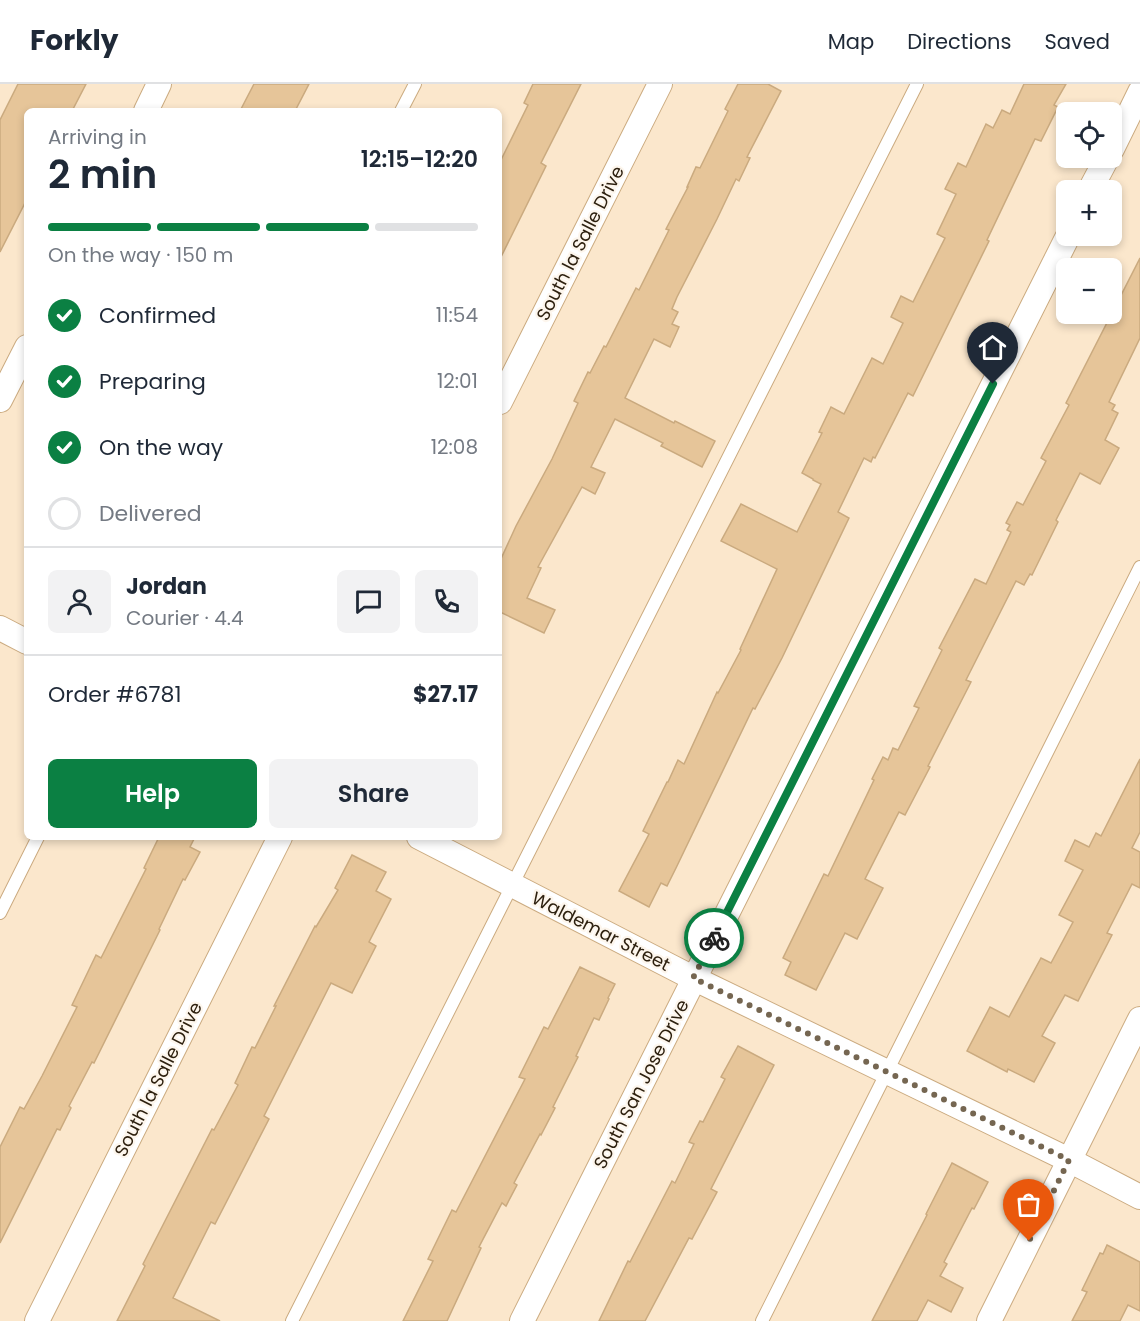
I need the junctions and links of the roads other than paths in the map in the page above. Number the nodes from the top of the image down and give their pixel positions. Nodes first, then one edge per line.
1 (159, 84) edge
2 (415, 84) edge
3 (660, 84) edge
4 (917, 84) edge
5 (1140, 92) edge
6 (147, 108) edge
7 (403, 108) edge
8 (1122, 129) edge
9 (1063, 246) edge
10 (24, 352) edge
11 (502, 398) edge
12 (0, 400) edge
13 (1140, 567) edge
14 (0, 628) edge
15 (24, 640) edge
16 (36, 840) edge
17 (278, 840) edge
18 (426, 840) edge
19 (512, 885) junction
20 (0, 913) edge
21 (693, 978) junction
22 (1140, 1019) edge
23 (886, 1072) junction
24 (1069, 1160) junction
25 (1140, 1197) edge
26 (37, 1321) edge
27 (292, 1321) edge
28 (522, 1321) edge
29 (762, 1321) edge
30 (988, 1321) edge

1 - 6 street
2 - 7 lane
3 - 11 street, South la Salle Drive
4 - 19 lane
5 - 8 street
9 - 21 street, South San Jose Drive
10 - 12 street
13 - 23 lane
14 - 15 street
16 - 20 lane
17 - 26 street, South la Salle Drive
18 - 19 street, Waldemar Street
19 - 21 street, Waldemar Street
19 - 27 lane
21 - 23 street, Waldemar Street
21 - 28 street, South San Jose Drive
22 - 24 street
23 - 24 street, Waldemar Street
23 - 29 lane
24 - 25 street, Waldemar Street
24 - 30 street

